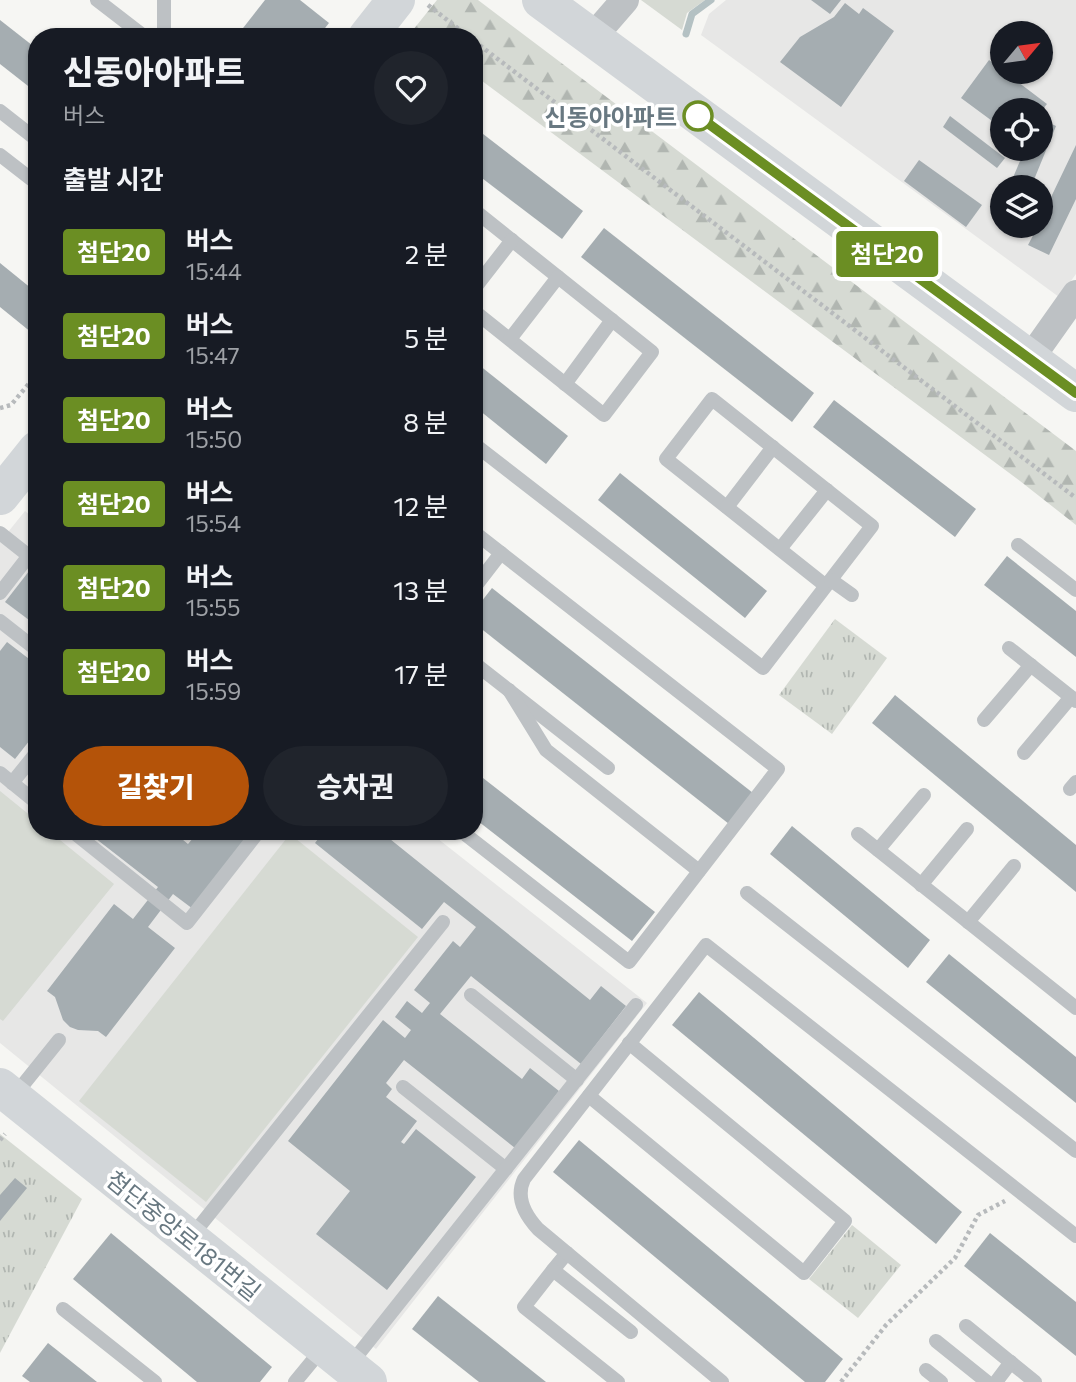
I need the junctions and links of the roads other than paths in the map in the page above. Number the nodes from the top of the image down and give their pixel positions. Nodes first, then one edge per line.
1 (97, 0) edge
2 (164, 0) edge
3 (541, 0) edge
4 (625, 0) edge
5 (412, 3) edge
6 (133, 28) edge
7 (164, 28) edge
8 (379, 28) edge
9 (592, 38) junction
10 (0, 111) edge
11 (28, 133) edge
12 (0, 155) edge
13 (28, 177) edge
14 (483, 217) edge
15 (512, 240) junction
16 (483, 277) edge
17 (558, 277) junction
18 (1076, 294) edge
19 (483, 318) edge
20 (612, 320) junction
21 (510, 339) junction
22 (1030, 359) junction
23 (565, 384) junction
24 (1076, 393) edge
25 (773, 447) junction
26 (483, 451) edge
27 (28, 461) edge
28 (827, 490) junction
29 (0, 496) edge
30 (727, 507) junction
31 (0, 533) edge
32 (483, 539) edge
33 (1018, 545) dead end
34 (780, 550) junction
35 (28, 553) edge
36 (501, 553) junction
37 (28, 562) edge
38 (483, 576) edge
39 (828, 583) junction
40 (1076, 590) edge
41 (0, 593) edge
42 (852, 595) dead end
43 (0, 621) edge
44 (28, 643) edge
45 (1009, 648) dead end
46 (1031, 665) junction
47 (483, 670) edge
48 (509, 690) junction
49 (1074, 699) edge
50 (984, 720) dead end
51 (1024, 753) dead end
52 (28, 763) edge
53 (608, 768) dead end
54 (0, 773) edge
55 (12, 783) junction
56 (924, 794) dead end
57 (28, 796) edge
58 (967, 828) dead end
59 (858, 834) dead end
60 (83, 840) edge
61 (252, 840) edge
62 (473, 840) edge
63 (878, 850) junction
64 (1014, 866) dead end
65 (699, 871) junction
66 (921, 885) junction
67 (747, 893) dead end
68 (443, 922) dead end
69 (968, 922) junction
70 (471, 995) dead end
71 (636, 1005) dead end
72 (1076, 1008) edge
73 (59, 1040) dead end
74 (629, 1043) junction
75 (577, 1080) junction
76 (403, 1087) dead end
77 (7, 1092) edge
78 (589, 1096) junction
79 (1076, 1151) edge
80 (506, 1169) junction
81 (1076, 1236) edge
82 (189, 1239) junction
83 (567, 1253) junction
84 (553, 1270) junction
85 (63, 1309) dead end
86 (966, 1326) dead end
87 (631, 1332) dead end
88 (936, 1340) dead end
89 (1011, 1362) junction
90 (347, 1365) edge
91 (926, 1370) dead end
92 (155, 1382) edge
93 (295, 1382) edge
94 (618, 1382) edge
95 (722, 1382) edge
96 (941, 1382) edge
97 (987, 1382) edge
98 (996, 1382) edge
99 (1035, 1382) edge

1 - 6 lane
2 - 7 lane
3 - 9 main road
4 - 9 street
5 - 8 main road
9 - 22 main road
10 - 11 lane
12 - 13 lane
14 - 15 lane
15 - 16 lane
15 - 17 lane
17 - 20 lane
17 - 21 lane
18 - 22 street
19 - 21 lane
20 - 23 lane
20 - 23 lane
21 - 23 lane
22 - 24 main road
25 - 28 lane
25 - 30 lane
25 - 30 lane
26 - 39 lane
27 - 29 main road
28 - 34 lane
28 - 39 lane
30 - 34 lane
31 - 35 lane
32 - 36 lane
33 - 40 lane
34 - 39 lane
36 - 38 lane
36 - 65 lane
37 - 41 lane
39 - 42 lane
43 - 44 lane
45 - 46 lane
46 - 49 lane
46 - 50 lane
47 - 48 lane
48 - 53 lane
48 - 65 lane
49 - 51 lane
52 - 55 lane
54 - 55 lane
55 - 57 lane
56 - 63 lane
58 - 66 lane
59 - 63 lane
60 - 61 lane
62 - 65 lane
63 - 66 lane
64 - 69 lane
66 - 69 lane
67 - 79 lane
68 - 82 lane
69 - 72 lane
70 - 75 lane
71 - 75 lane
73 - 77 lane
74 - 78 lane
74 - 78 lane
74 - 81 lane
75 - 80 lane
76 - 80 lane
77 - 82 main road, 첨단중앙로181번길
78 - 83 lane
80 - 90 lane
82 - 90 main road, 첨단중앙로181번길
83 - 84 lane
83 - 95 lane
84 - 87 lane
84 - 94 lane
85 - 92 lane
86 - 89 lane
88 - 97 lane
89 - 98 lane
89 - 99 lane
90 - 93 lane
91 - 96 lane

